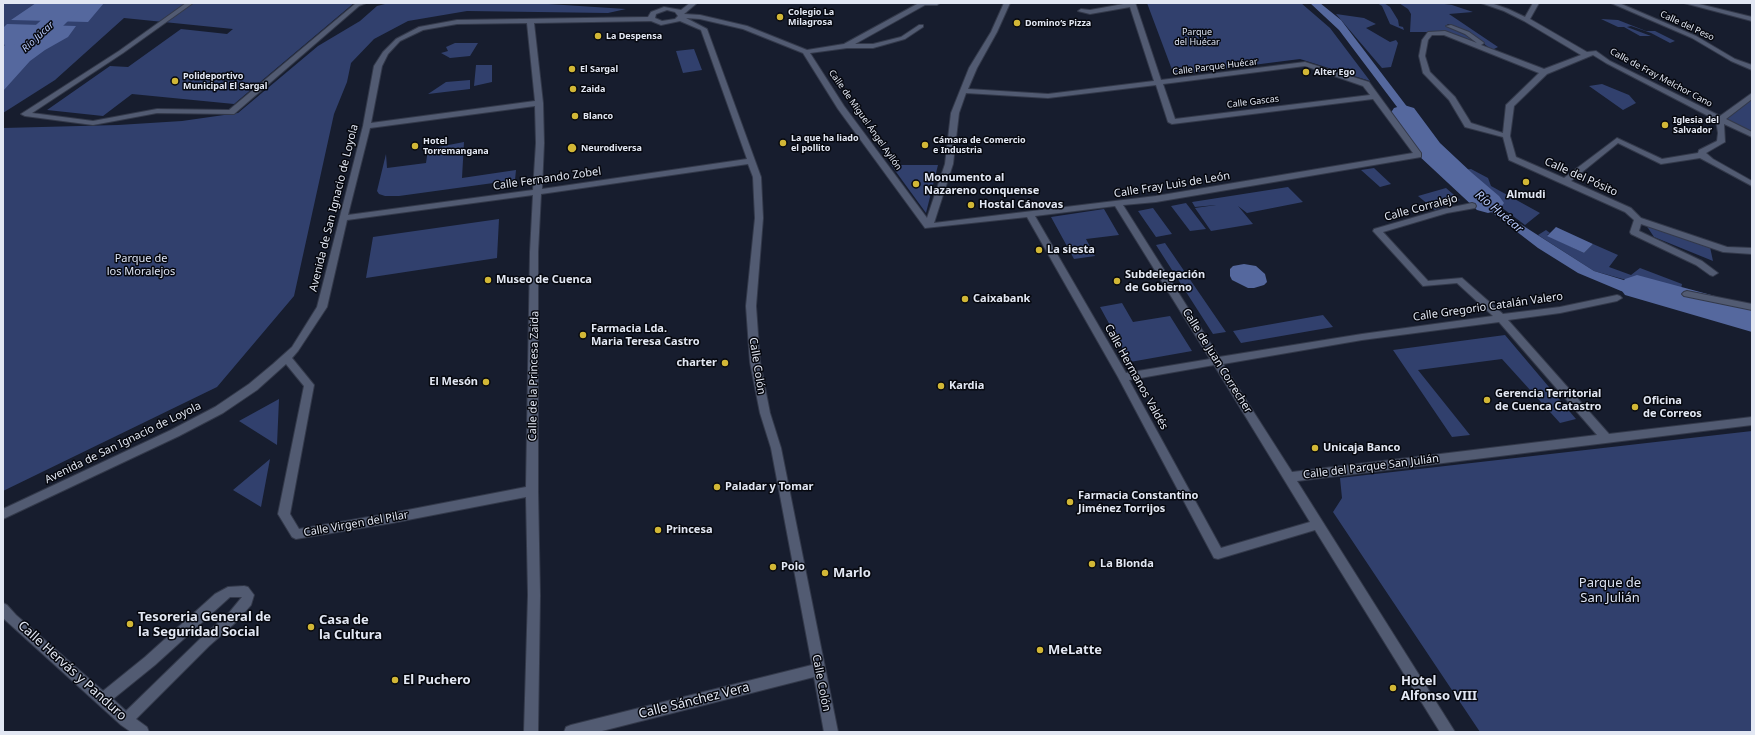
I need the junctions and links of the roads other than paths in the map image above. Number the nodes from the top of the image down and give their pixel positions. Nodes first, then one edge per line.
1 (190, 3) edge
2 (363, 3) edge
3 (677, 3) edge
4 (694, 3) edge
5 (937, 3) edge
6 (1007, 3) edge
7 (1484, 3) edge
8 (1536, 3) edge
9 (1614, 3) edge
10 (1687, 3) edge
11 (1132, 4) edge
12 (666, 8) junction
13 (1081, 11) dead end
14 (681, 16) junction
15 (652, 19) junction
16 (1752, 19) edge
17 (1526, 20) junction
18 (530, 21) junction
19 (921, 26) dead end
20 (1449, 26) dead end
21 (846, 46) junction
22 (1490, 50) junction
23 (806, 52) junction
24 (1586, 55) junction
25 (1752, 68) edge
26 (1544, 72) junction
27 (1160, 83) junction
28 (964, 91) junction
29 (1752, 95) edge
30 (1376, 96) junction
31 (539, 103) junction
32 (1720, 120) junction
33 (366, 126) junction
34 (1752, 135) edge
35 (1506, 136) junction
36 (1418, 155) joint
37 (1702, 155) junction
38 (752, 160) junction
39 (1565, 182) junction
40 (1752, 184) edge
41 (537, 192) junction
42 (1118, 204) junction
43 (1472, 206) dead end
44 (1030, 214) junction
45 (344, 218) junction
46 (1638, 220) junction
47 (928, 226) junction
48 (1752, 251) edge
49 (1713, 273) dead end
50 (1687, 294) dead end
51 (1617, 298) dead end
52 (1752, 307) edge
53 (1502, 318) junction
54 (286, 358) junction
55 (1218, 362) junction
56 (1123, 377) junction
57 (1752, 421) edge
58 (1606, 438) junction
59 (1289, 477) junction
60 (532, 492) junction
61 (3, 514) edge
62 (1319, 524) junction
63 (3, 609) edge
64 (818, 670) junction
65 (103, 699) junction
66 (126, 720) junction
67 (142, 732) edge
68 (531, 732) edge
69 (571, 732) edge
70 (831, 732) edge
71 (1448, 732) edge

1 - 2 street
3 - 12 street
4 - 14 street
5 - 21 street
6 - 28 street
7 - 17 street
8 - 17 street
9 - 25 street, Calle del Peso
10 - 16 street
11 - 13 street
11 - 27 street
12 - 14 street
12 - 15 street
14 - 15 street, Avenida de San Ignacio de Loyola
14 - 23 street
14 - 38 street, Calle Colón
15 - 18 street, Avenida de San Ignacio de Loyola
17 - 24 street
18 - 31 street, Calle de la Princesa Zaida
18 - 33 street, Avenida de San Ignacio de Loyola
19 - 21 street
20 - 22 street
21 - 23 street
22 - 26 street
22 - 35 street
23 - 47 street, Calle de Miguel Ángel Ayllón
24 - 26 street
24 - 32 street, Calle de Fray Melchor Cano
26 - 35 street
27 - 28 street, Calle Parque Huécar
27 - 30 street, Calle Parque Huécar
27 - 30 street, Calle Gascas
28 - 47 street
29 - 32 street
30 - 36 street, Calle Parque Huécar
31 - 33 street
31 - 41 street, Calle de la Princesa Zaida
32 - 34 street, Calle de Fray Melchor Cano
32 - 37 street
33 - 45 street, Avenida de San Ignacio de Loyola
35 - 39 street, Calle del Pósito
36 - 42 street, Calle Fray Luis de León
37 - 39 street
37 - 40 street
38 - 41 street, Calle Fernando Zobel
38 - 64 street, Calle Colón
39 - 46 street, Calle del Pósito
41 - 45 street, Calle Fernando Zobel
41 - 60 street, Calle de la Princesa Zaida
42 - 44 street, Calle Fray Luis de León
42 - 55 street, Calle de Juan Correcher
43 - 53 street, Calle Corralejo
44 - 47 street, Calle Fray Luis de León
44 - 56 street, Calle Hermanos Valdés
45 - 54 street, Avenida de San Ignacio de Loyola
46 - 48 street
46 - 49 street
50 - 52 street
51 - 53 street, Calle Gregorio Catalán Valero
53 - 55 street, Calle Gregorio Catalán Valero
53 - 58 street
54 - 60 street, Calle Virgen del Pilar
54 - 61 street, Avenida de San Ignacio de Loyola
55 - 56 street
55 - 59 street, Calle de Juan Correcher
56 - 62 street, Calle Hermanos Valdés
57 - 58 street, Calle del Parque San Julián
58 - 59 street, Calle del Parque San Julián
59 - 62 street, Calle del Parque San Julián
60 - 68 street, Calle de la Princesa Zaida
62 - 71 street, Calle del Parque San Julián
63 - 65 street, Calle Hervás y Panduro
64 - 69 street, Calle Sánchez Vera
64 - 70 street, Calle Colón
65 - 66 street, Calle Hervás y Panduro
65 - 66 street
66 - 67 street, Calle Hervás y Panduro

